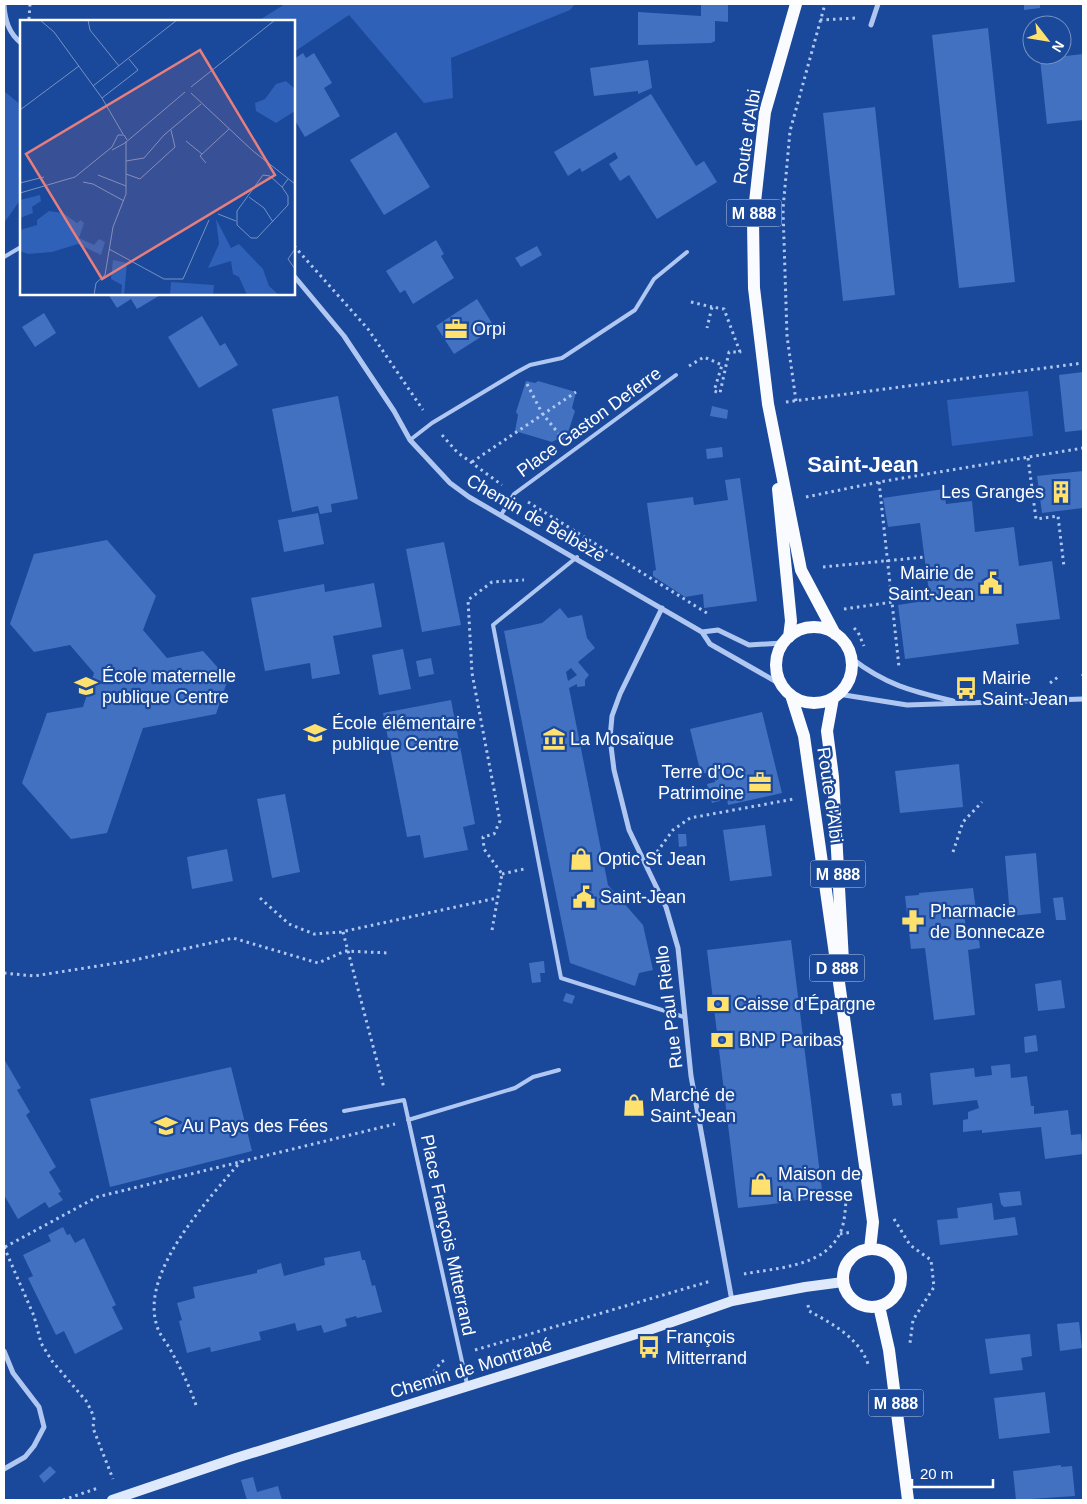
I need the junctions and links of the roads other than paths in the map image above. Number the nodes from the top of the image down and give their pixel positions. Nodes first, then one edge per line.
1 (796, 4) edge
2 (878, 4) edge
3 (4, 5) edge
4 (871, 25) dead end
5 (20, 42) edge
6 (20, 248) edge
7 (687, 252) dead end
8 (4, 257) edge
9 (295, 277) edge
10 (676, 374) road end
11 (773, 427) junction
12 (410, 440) junction
13 (501, 515) junction
14 (576, 557) junction
15 (662, 608) junction
16 (702, 632) junction
17 (835, 634) junction
18 (786, 640) junction
19 (851, 658) junction
20 (786, 690) junction
21 (836, 696) junction
22 (1083, 699) edge
23 (958, 702) junction
24 (825, 884) joint
25 (684, 1016) junction
26 (849, 1051) junction
27 (559, 1070) dead end
28 (344, 1111) dead end
29 (408, 1120) junction
30 (870, 1249) junction
31 (844, 1282) junction
32 (732, 1301) junction
33 (879, 1306) junction
34 (4, 1351) edge
35 (468, 1385) junction
36 (4, 1469) edge
37 (116, 1499) edge
38 (908, 1500) edge

1 - 11 main road, Route d'Albi / M 888
2 - 4 street
3 - 5 street
6 - 8 lane
7 - 12 lane
9 - 12 street, Chemin de Belbèze
10 - 13 lane, Place Gaston Deferre
11 - 17 main road, Route d'Albi / M 888
11 - 18 main road, Route d'Albi / M 888
12 - 13 street, Chemin de Belbèze
13 - 14 street, Chemin de Belbèze
14 - 15 street, Chemin de Belbèze
14 - 25 lane
15 - 16 street, Chemin de Belbèze
15 - 25 street, Rue Paul Riello
16 - 18 street, Chemin de Belbèze
16 - 20 street, Chemin de Belbèze
17 - 18 main road
17 - 19 main road
18 - 20 main road
19 - 21 main road
19 - 23 street
20 - 21 main road
20 - 24 main road, Route d'Albi / M 888
21 - 23 street
21 - 26 main road, Route d'Albi / M 888
22 - 23 street
24 - 26 main road, Route d'Albi / D 888
25 - 32 street, Rue Paul Riello
26 - 30 main road, Route d'Albi / M 888
27 - 29 lane, Place François Mitterrand
28 - 29 lane, Place François Mitterrand
29 - 35 lane, Place François Mitterrand
30 - 31 main road
30 - 33 main road
31 - 32 street, Chemin de Montrabé
31 - 33 main road
32 - 35 street, Chemin de Montrabé
33 - 38 main road, M 888
34 - 36 street
35 - 37 street, Chemin de Montrabé

